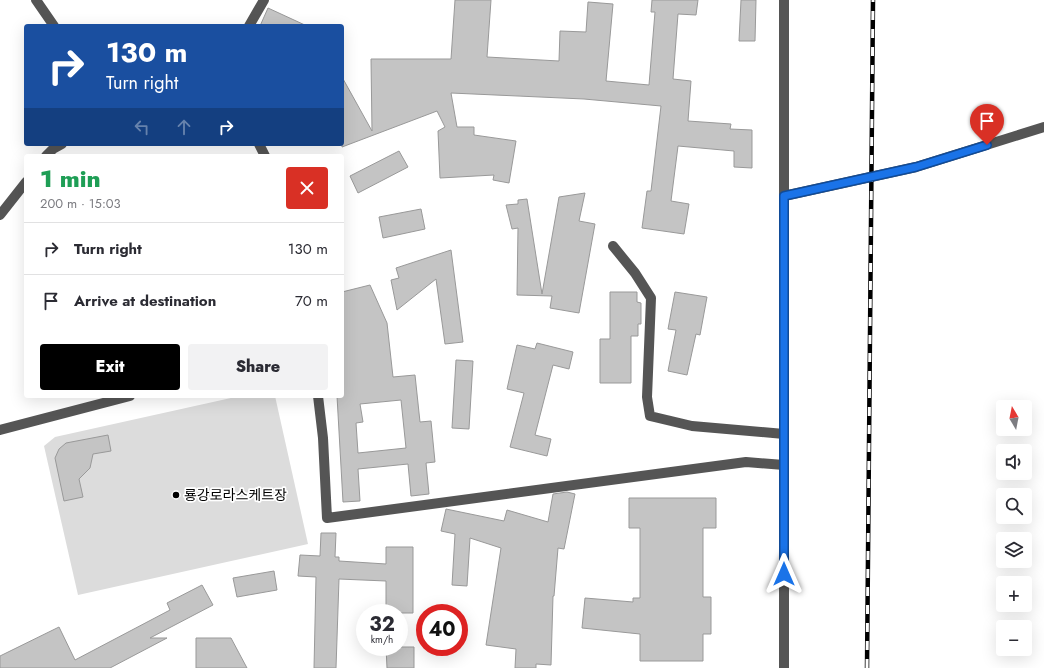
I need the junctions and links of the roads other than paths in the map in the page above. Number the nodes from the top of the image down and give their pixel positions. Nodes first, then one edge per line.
1 (36, 0) edge
2 (264, 0) edge
3 (784, 0) edge
4 (53, 24) edge
5 (250, 24) edge
6 (1044, 127) edge
7 (58, 146) edge
8 (48, 154) edge
9 (24, 185) edge
10 (784, 196) junction
11 (0, 215) edge
12 (613, 246) dead end
13 (122, 398) edge
14 (318, 398) edge
15 (0, 430) edge
16 (784, 434) junction
17 (784, 465) junction
18 (784, 668) edge

1 - 4 street
2 - 5 street
3 - 10 street
6 - 10 street
7 - 8 street
9 - 11 street
10 - 16 street
12 - 16 street
13 - 15 street
14 - 17 street
16 - 17 street
17 - 18 street

